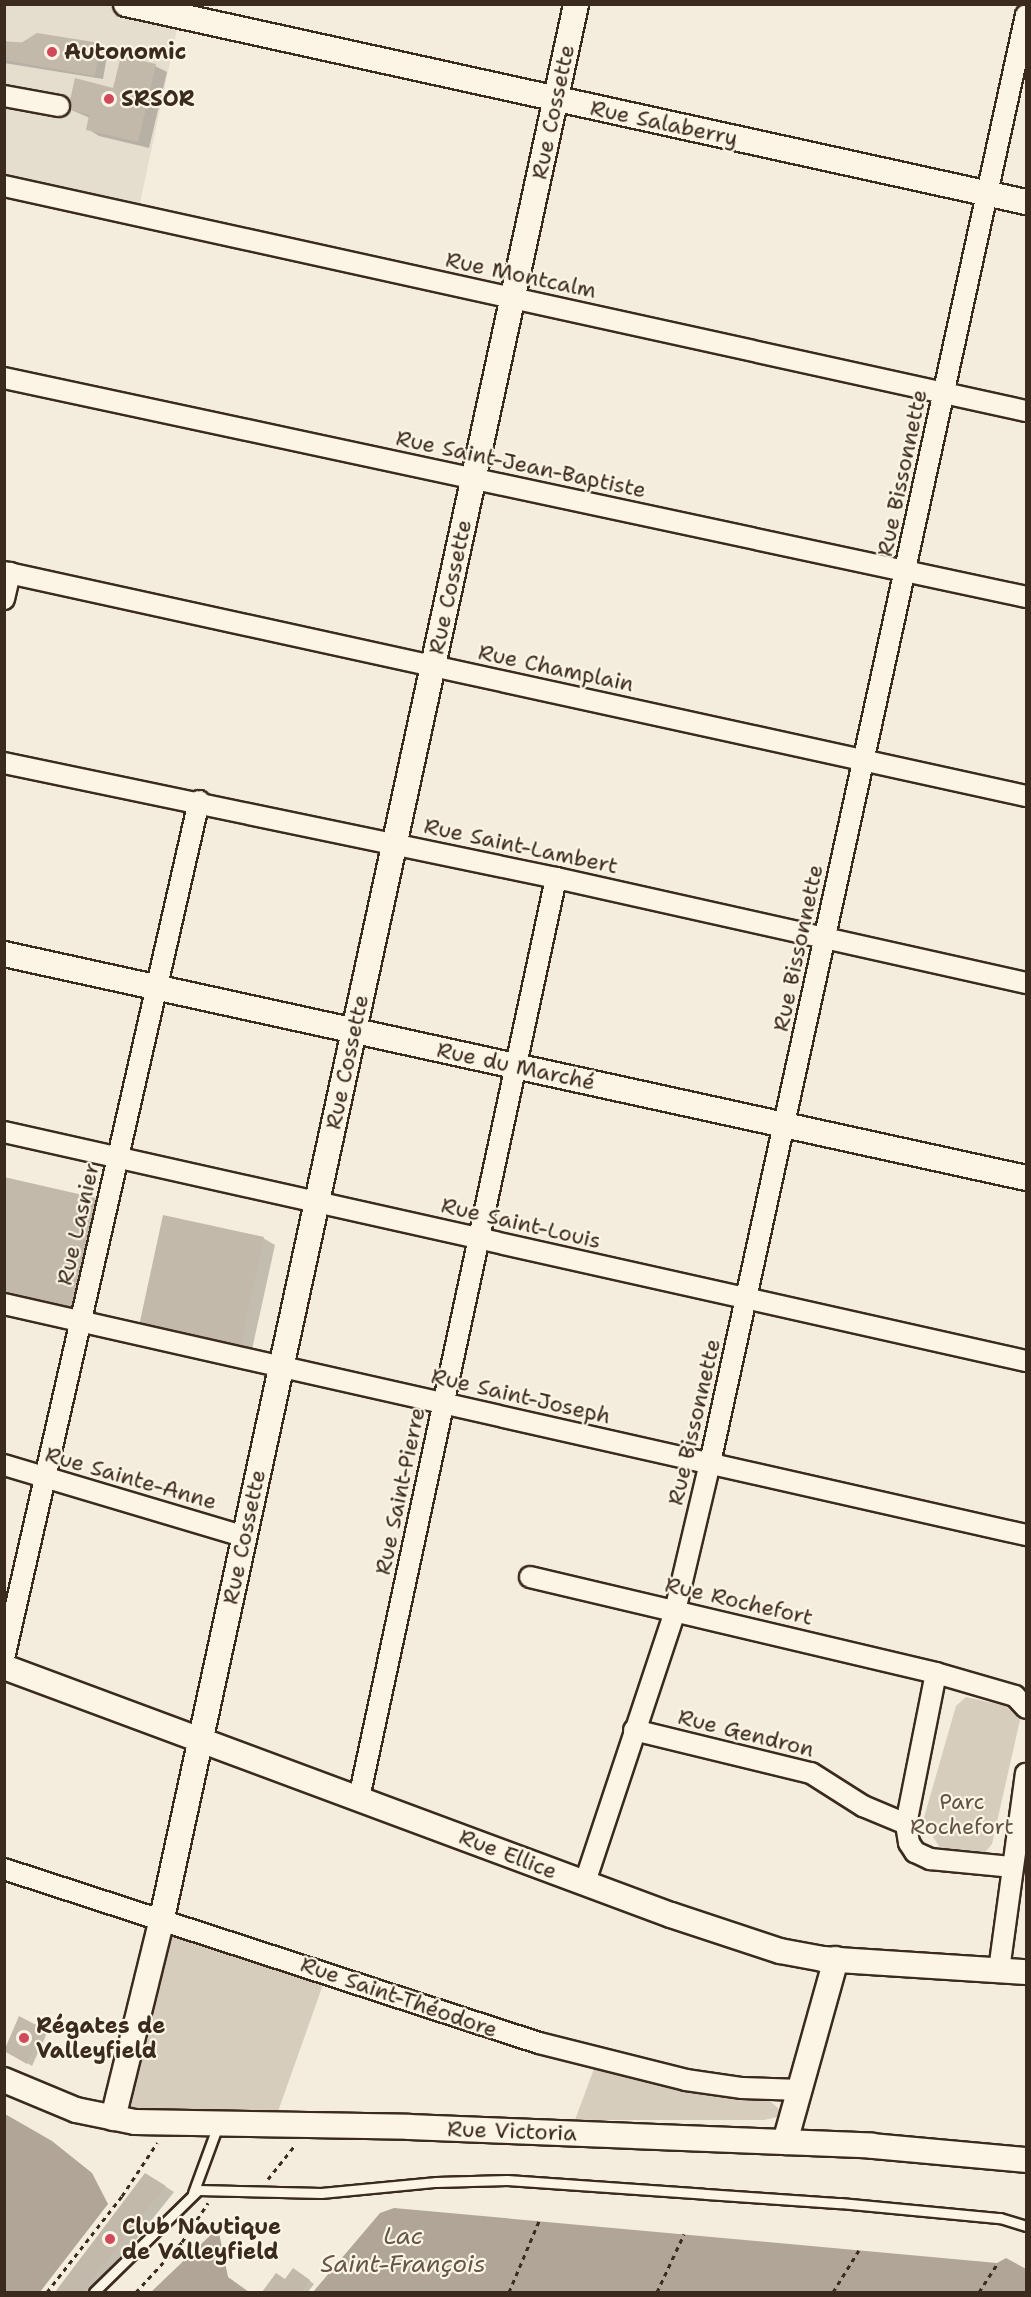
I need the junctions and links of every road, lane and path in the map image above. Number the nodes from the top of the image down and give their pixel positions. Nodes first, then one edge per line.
1 (576, 4) edge
2 (135, 6) edge
3 (1026, 15) edge
4 (4, 96) edge
5 (556, 100) junction
6 (59, 106) dead end
7 (4, 186) edge
8 (987, 194) junction
9 (1026, 202) edge
10 (513, 298) junction
11 (4, 378) edge
12 (944, 393) junction
13 (1026, 411) edge
14 (474, 478) junction
15 (905, 571) junction
16 (7, 572) edge
17 (1026, 597) edge
18 (4, 599) edge
19 (433, 666) junction
20 (863, 760) junction
21 (4, 763) edge
22 (1026, 796) edge
23 (199, 801) junction
24 (395, 843) junction
25 (556, 878) junction
26 (825, 936) junction
27 (4, 954) edge
28 (1026, 983) edge
29 (156, 988) junction
30 (354, 1031) junction
31 (516, 1066) junction
32 (784, 1125) junction
33 (4, 1132) edge
34 (118, 1158) junction
35 (1026, 1178) edge
36 (317, 1202) junction
37 (479, 1239) junction
38 (746, 1298) junction
39 (4, 1304) edge
40 (81, 1321) junction
41 (1026, 1361) edge
42 (281, 1366) junction
43 (443, 1403) junction
44 (710, 1463) junction
45 (4, 1465) edge
46 (45, 1478) junction
47 (1026, 1535) edge
48 (244, 1537) junction
49 (530, 1577) dead end
50 (675, 1611) junction
51 (4, 1658) edge
52 (4, 1667) edge
53 (936, 1673) junction
54 (1026, 1708) edge
55 (634, 1730) junction
56 (201, 1739) junction
57 (1026, 1774) edge
58 (359, 1798) junction
59 (906, 1824) junction
60 (1011, 1867) junction
61 (4, 1869) edge
62 (585, 1882) junction
63 (162, 1918) junction
64 (836, 1959) junction
65 (999, 1970) junction
66 (1026, 1972) edge
67 (4, 2080) edge
68 (801, 2090) junction
69 (113, 2118) junction
70 (169, 2124) junction
71 (219, 2125) junction
72 (785, 2142) junction
73 (306, 2144) dead end
74 (1026, 2160) edge
75 (256, 2181) dead end
76 (193, 2193) junction
77 (215, 2193) junction
78 (539, 2221) dead end
79 (1026, 2226) edge
80 (684, 2234) dead end
81 (859, 2250) dead end
82 (998, 2263) dead end
83 (47, 2292) edge
84 (94, 2292) edge
85 (136, 2292) edge
86 (509, 2292) edge
87 (657, 2292) edge
88 (833, 2292) edge
89 (979, 2292) edge

1 - 5 street, Rue Cossette
2 - 5 street, Rue Salaberry
3 - 8 street, Rue Bissonnette
4 - 6 street
5 - 8 street, Rue Salaberry
5 - 10 street, Rue Cossette
7 - 10 street, Rue Montcalm
8 - 9 street, Rue Salaberry
8 - 12 street, Rue Bissonnette
10 - 12 street, Rue Montcalm
10 - 14 street, Rue Cossette
11 - 14 street, Rue Saint-Jean-Baptiste
12 - 13 street, Rue Montcalm
12 - 15 street, Rue Bissonnette
14 - 15 street, Rue Saint-Jean-Baptiste
14 - 19 street, Rue Cossette
15 - 17 street, Rue Saint-Jean-Baptiste
15 - 20 street, Rue Bissonnette
16 - 18 street
16 - 19 street, Rue Champlain
19 - 20 street, Rue Champlain
19 - 24 street, Rue Cossette
20 - 22 street, Rue Champlain
20 - 26 street, Rue Bissonnette
21 - 23 street, Rue Saint-Lambert
23 - 24 street, Rue Saint-Lambert
23 - 29 street, Rue Lasnier
24 - 25 street, Rue Saint-Lambert
24 - 30 street, Rue Cossette
25 - 26 street, Rue Saint-Lambert
25 - 31 street, Rue Saint-Pierre
26 - 28 street, Rue Saint-Lambert
26 - 32 street, Rue Bissonnette
27 - 29 street, Rue du Marché
29 - 30 street, Rue du Marché
29 - 34 street, Rue Lasnier
30 - 31 street, Rue du Marché
30 - 36 street, Rue Cossette
31 - 32 street, Rue du Marché
31 - 37 street, Rue Saint-Pierre
32 - 35 street, Rue du Marché
32 - 38 street, Rue Bissonnette
33 - 34 street, Rue Saint-Louis
34 - 36 street, Rue Saint-Louis
34 - 40 street, Rue Lasnier
36 - 37 street, Rue Saint-Louis
36 - 42 street, Rue Cossette
37 - 38 street, Rue Saint-Louis
37 - 43 street, Rue Saint-Pierre
38 - 41 street, Rue Saint-Louis
38 - 44 street, Rue Bissonnette
39 - 40 street, Rue Saint-Joseph
40 - 42 street, Rue Saint-Joseph
40 - 46 street, Rue Lasnier
42 - 43 street, Rue Saint-Joseph
42 - 48 street, Rue Cossette
43 - 44 street, Rue Saint-Joseph
43 - 58 street, Rue Saint-Pierre
44 - 47 street, Rue Saint-Joseph
44 - 50 street, Rue Bissonnette
45 - 46 street, Rue Sainte-Anne
46 - 48 street, Rue Sainte-Anne
46 - 51 street, Rue Lasnier
48 - 56 street, Rue Cossette
49 - 50 street, Rue Rochefort
50 - 53 street, Rue Rochefort
50 - 55 street, Rue Bissonnette
52 - 56 street, Rue Ellice
53 - 54 street, Rue Rochefort
53 - 59 street
55 - 59 street, Rue Gendron
55 - 62 street, Rue Bissonnette
56 - 58 street, Rue Ellice
56 - 63 street, Rue Cossette
57 - 60 street
58 - 62 street, Rue Ellice
59 - 60 street
60 - 65 street
61 - 63 street, Rue Saint-Théodore
62 - 64 street, Rue Ellice
63 - 68 street, Rue Saint-Théodore
63 - 69 street, Rue Cossette
64 - 65 street, Rue Ellice
64 - 68 street
65 - 66 street, Rue Ellice
67 - 69 street, Rue Victoria
68 - 72 street
69 - 70 street, Rue Victoria
70 - 71 street, Rue Victoria
70 - 83 path
71 - 72 street, Rue Victoria
71 - 76 lane
72 - 74 street, Rue Victoria
73 - 75 path
76 - 77 lane
76 - 84 lane
77 - 79 lane
77 - 85 path
78 - 86 path
80 - 87 path
81 - 88 path
82 - 89 path

